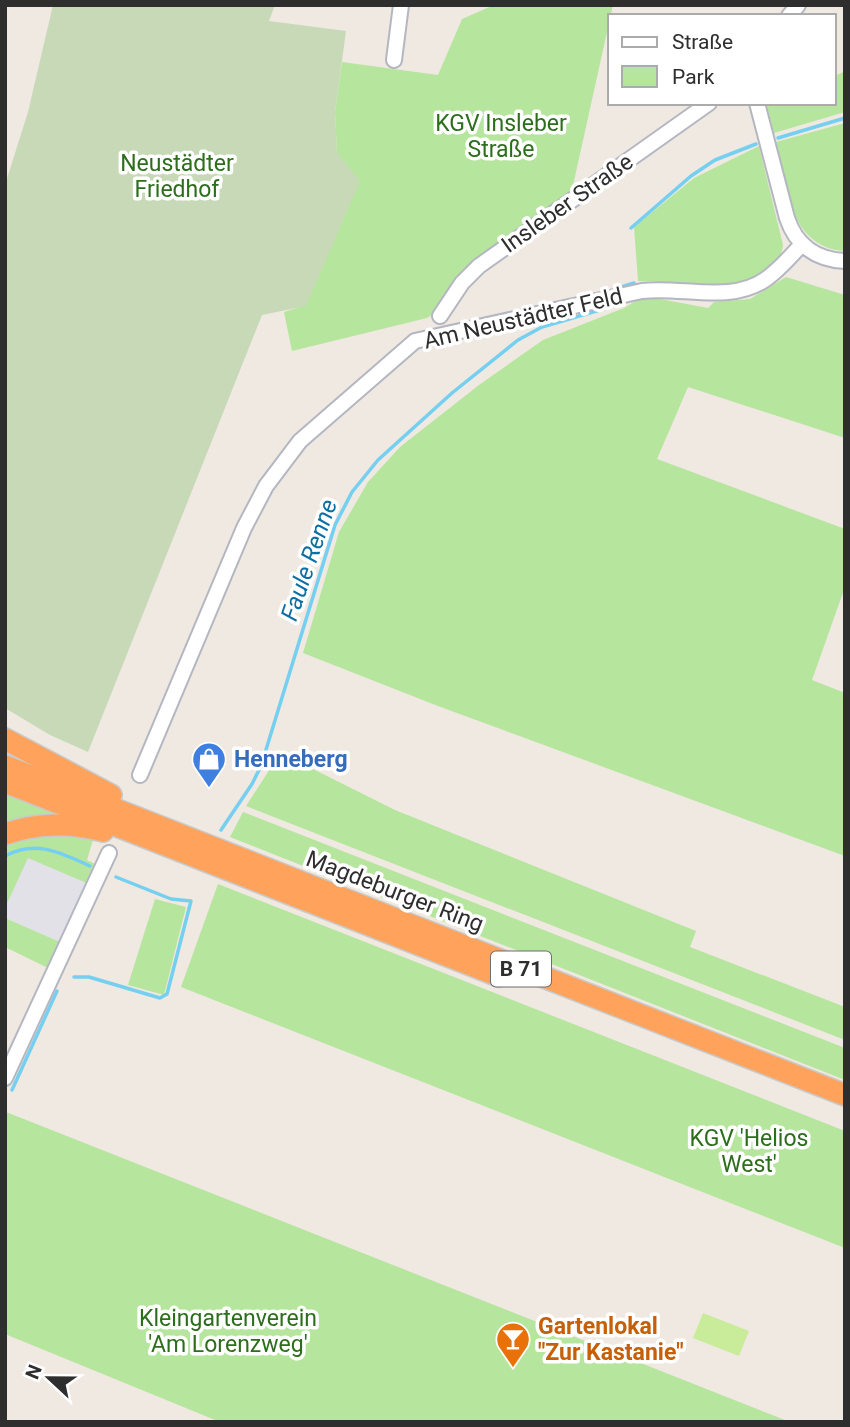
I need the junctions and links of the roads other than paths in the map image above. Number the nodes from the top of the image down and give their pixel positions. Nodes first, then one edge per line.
1 (401, 5) edge
2 (394, 60) dead end
3 (706, 105) edge
4 (759, 105) edge
5 (802, 244) junction
6 (845, 261) edge
7 (440, 316) dead end
8 (5, 739) edge
9 (5, 766) edge
10 (139, 775) dead end
11 (5, 782) edge
12 (5, 834) edge
13 (193, 848) junction
14 (109, 853) dead end
15 (5, 1078) edge
16 (845, 1095) edge
17 (845, 1110) edge

1 - 2 street
3 - 7 street, Insleber Straße
4 - 5 street
5 - 6 street
5 - 10 street, Am Neustädter Feld
8 - 13 highway
9 - 13 highway, Magdeburger Ring / B 71
11 - 13 highway, Magdeburger Ring / B 71
12 - 13 highway
13 - 16 highway, Magdeburger Ring / B 71
13 - 17 highway, Magdeburger Ring / B 71
14 - 15 street

